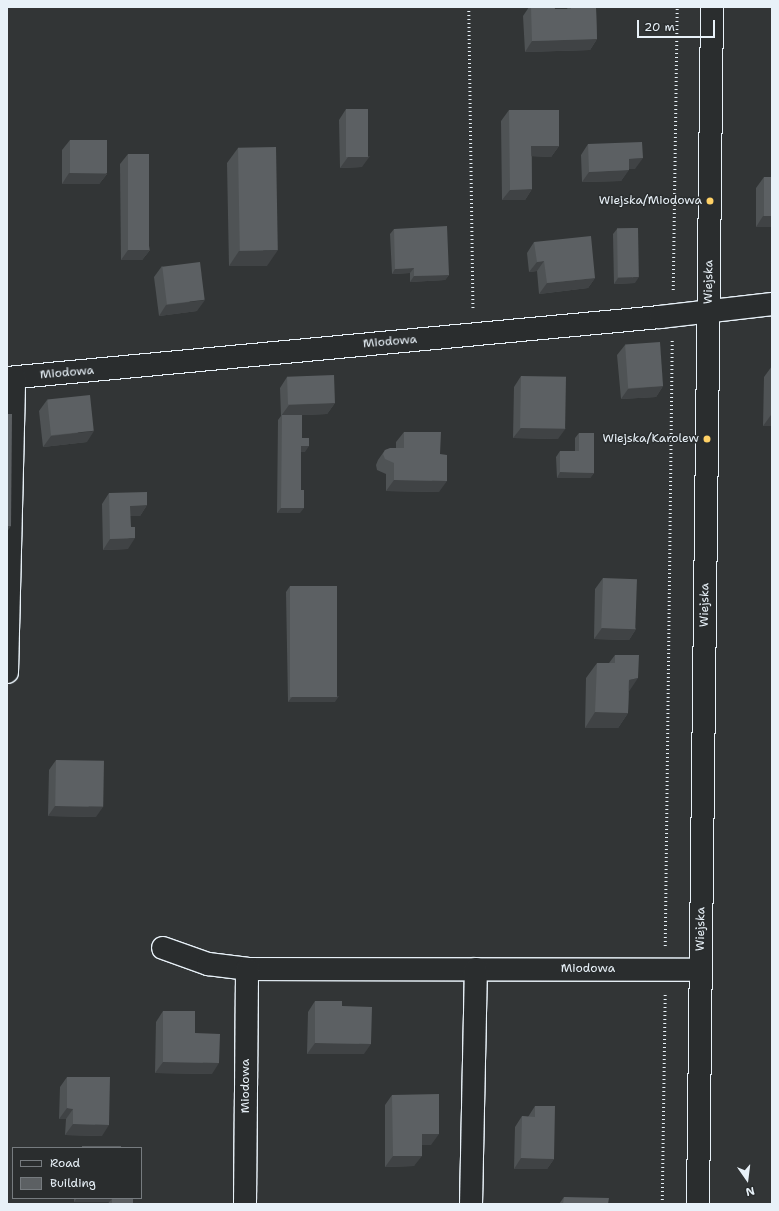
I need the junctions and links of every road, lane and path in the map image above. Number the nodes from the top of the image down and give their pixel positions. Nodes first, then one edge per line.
1 (469, 7) edge
2 (677, 7) edge
3 (712, 7) edge
4 (772, 304) edge
5 (708, 312) junction
6 (672, 315) junction
7 (473, 335) junction
8 (11, 378) edge
9 (7, 672) edge
10 (163, 948) dead end
11 (247, 969) junction
12 (476, 969) junction
13 (665, 969) junction
14 (700, 970) junction
15 (245, 1204) edge
16 (471, 1204) edge
17 (662, 1204) edge
18 (698, 1204) edge

1 - 7 path
2 - 6 path
3 - 5 street, Wiejska
4 - 5 street, Miodowa
5 - 6 street, Miodowa
5 - 14 street, Wiejska
6 - 7 street, Miodowa
6 - 13 path
7 - 8 street, Miodowa
8 - 9 street
10 - 11 street, Miodowa
11 - 12 street, Miodowa
11 - 15 street, Miodowa
12 - 13 street, Miodowa
12 - 16 street
13 - 14 street, Miodowa
13 - 17 path
14 - 18 street, Wiejska

